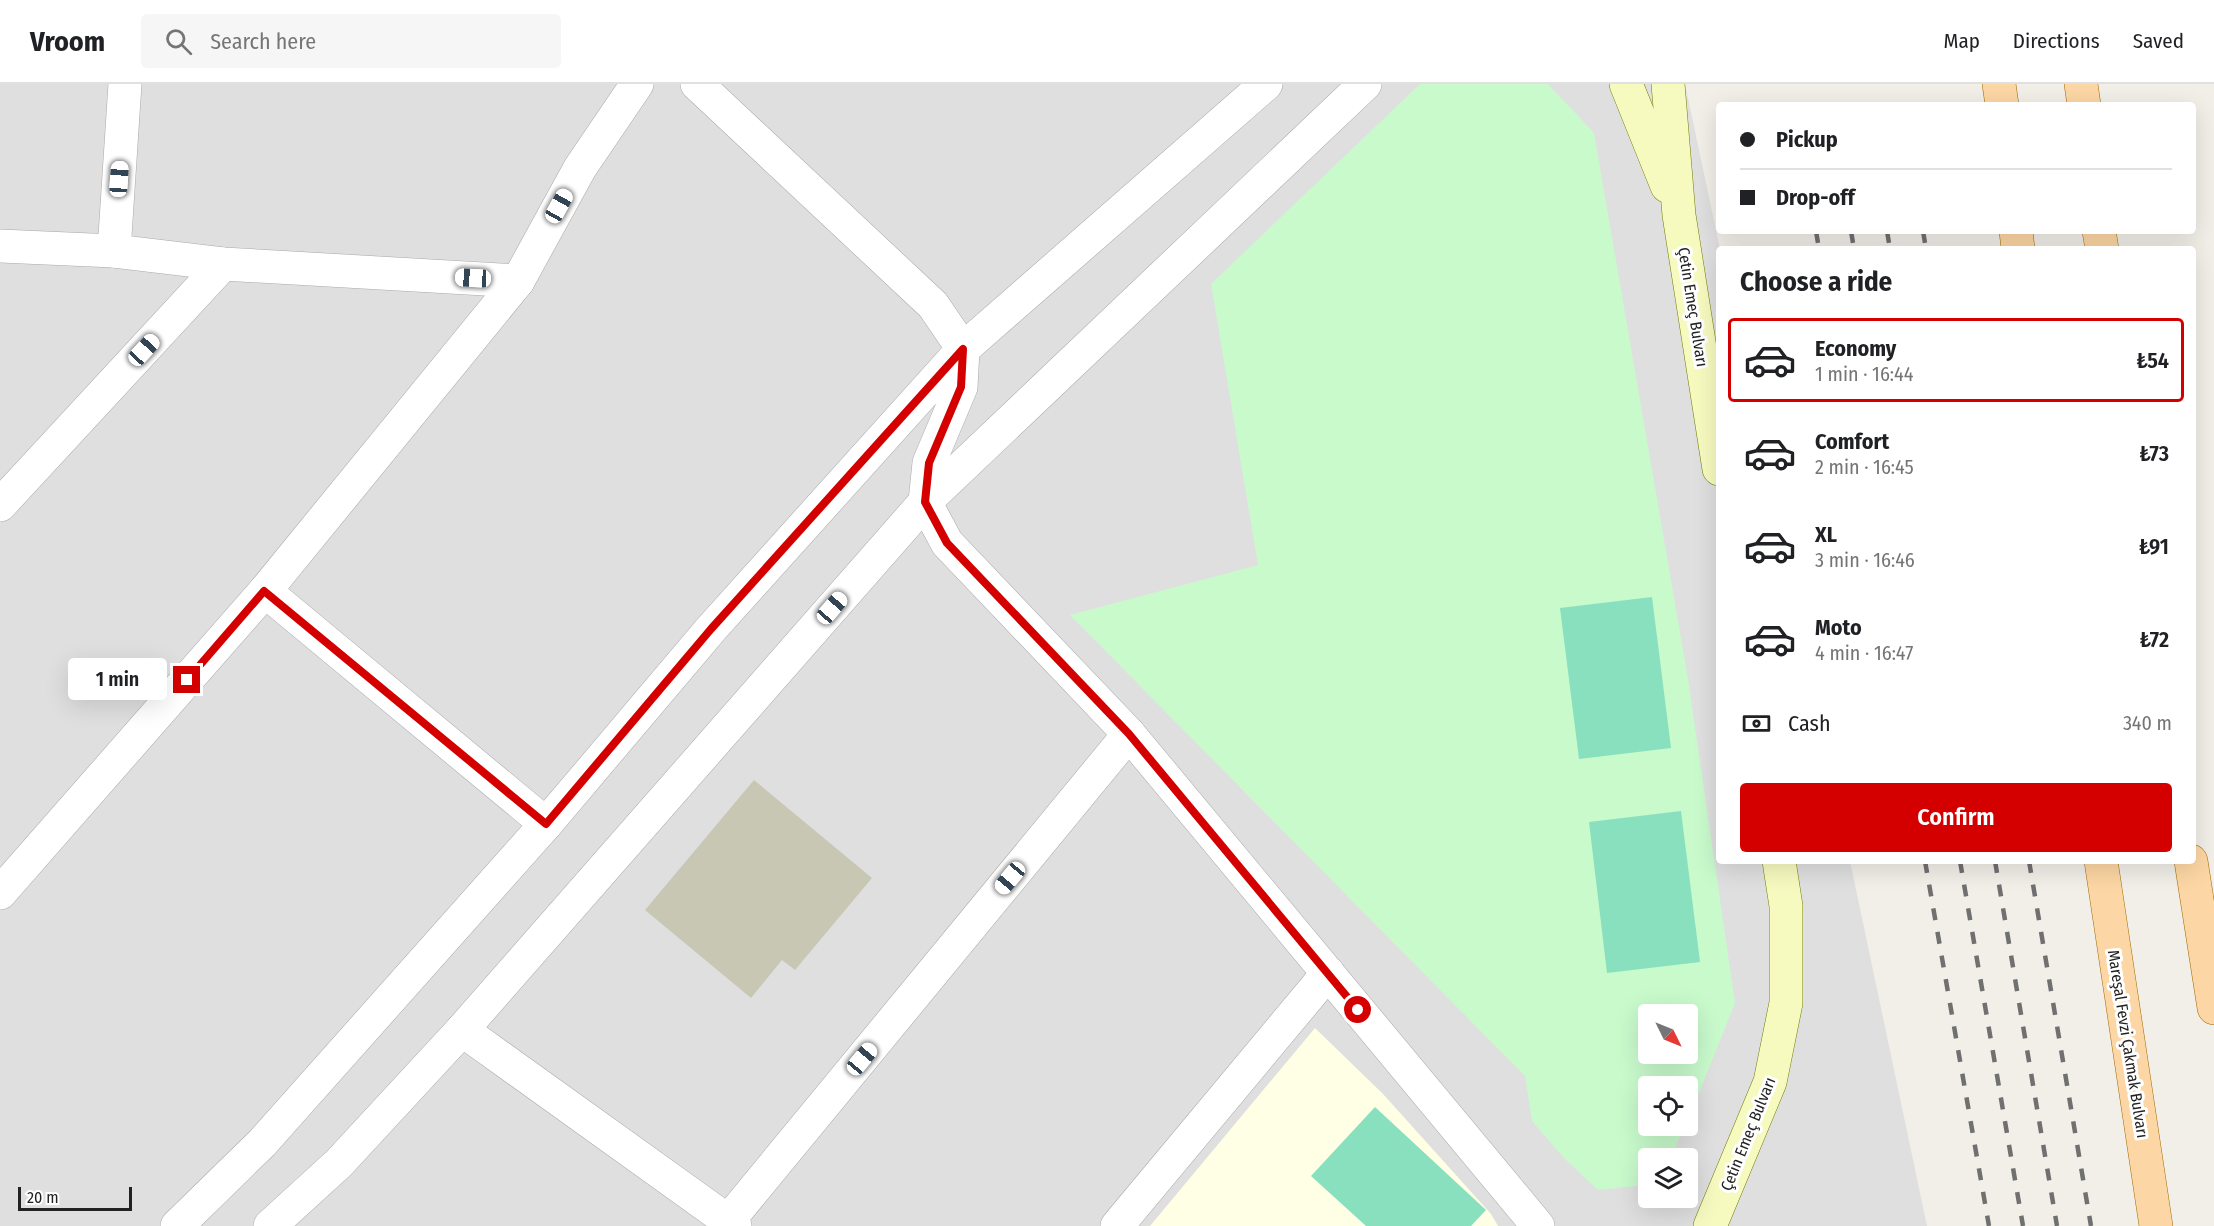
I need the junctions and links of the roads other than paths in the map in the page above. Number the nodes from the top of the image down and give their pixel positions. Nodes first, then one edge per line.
1 (125, 84) edge
2 (637, 84) edge
3 (697, 84) edge
4 (1266, 84) edge
5 (1365, 84) edge
6 (1626, 84) edge
7 (1668, 84) edge
8 (2000, 84) edge
9 (2081, 84) edge
10 (2002, 102) edge
11 (2084, 102) edge
12 (1679, 216) junction
13 (0, 246) edge
14 (114, 251) junction
15 (223, 264) junction
16 (518, 281) junction
17 (963, 349) junction
18 (1716, 450) edge
19 (925, 502) junction
20 (0, 505) edge
21 (264, 591) junction
22 (1129, 734) junction
23 (546, 824) junction
24 (1779, 864) edge
25 (2101, 864) edge
26 (2191, 864) edge
27 (0, 893) edge
28 (1328, 973) junction
29 (2214, 1008) edge
30 (462, 1030) junction
31 (729, 1224) edge
32 (177, 1226) edge
33 (270, 1226) edge
34 (1117, 1226) edge
35 (1538, 1226) edge
36 (1710, 1226) edge
37 (2156, 1226) edge

1 - 14 street
2 - 16 street
3 - 17 street
4 - 17 street
5 - 19 street
6 - 12 main road, Çetin Emeç Bulvarı
7 - 12 main road, Çetin Emeç Bulvarı
8 - 10 main road
9 - 11 main road
12 - 18 main road, Çetin Emeç Bulvarı
13 - 14 street
14 - 15 street
15 - 16 street
15 - 20 street
16 - 21 street
17 - 19 street
17 - 23 street
19 - 22 street
19 - 30 street
21 - 23 street
21 - 27 street
22 - 28 street
22 - 31 street
23 - 32 street
24 - 36 main road, Çetin Emeç Bulvarı
25 - 37 main road, Mareşal Fevzi Çakmak Bulvarı
26 - 29 main road
28 - 34 street
28 - 35 street
30 - 31 street
30 - 33 street

